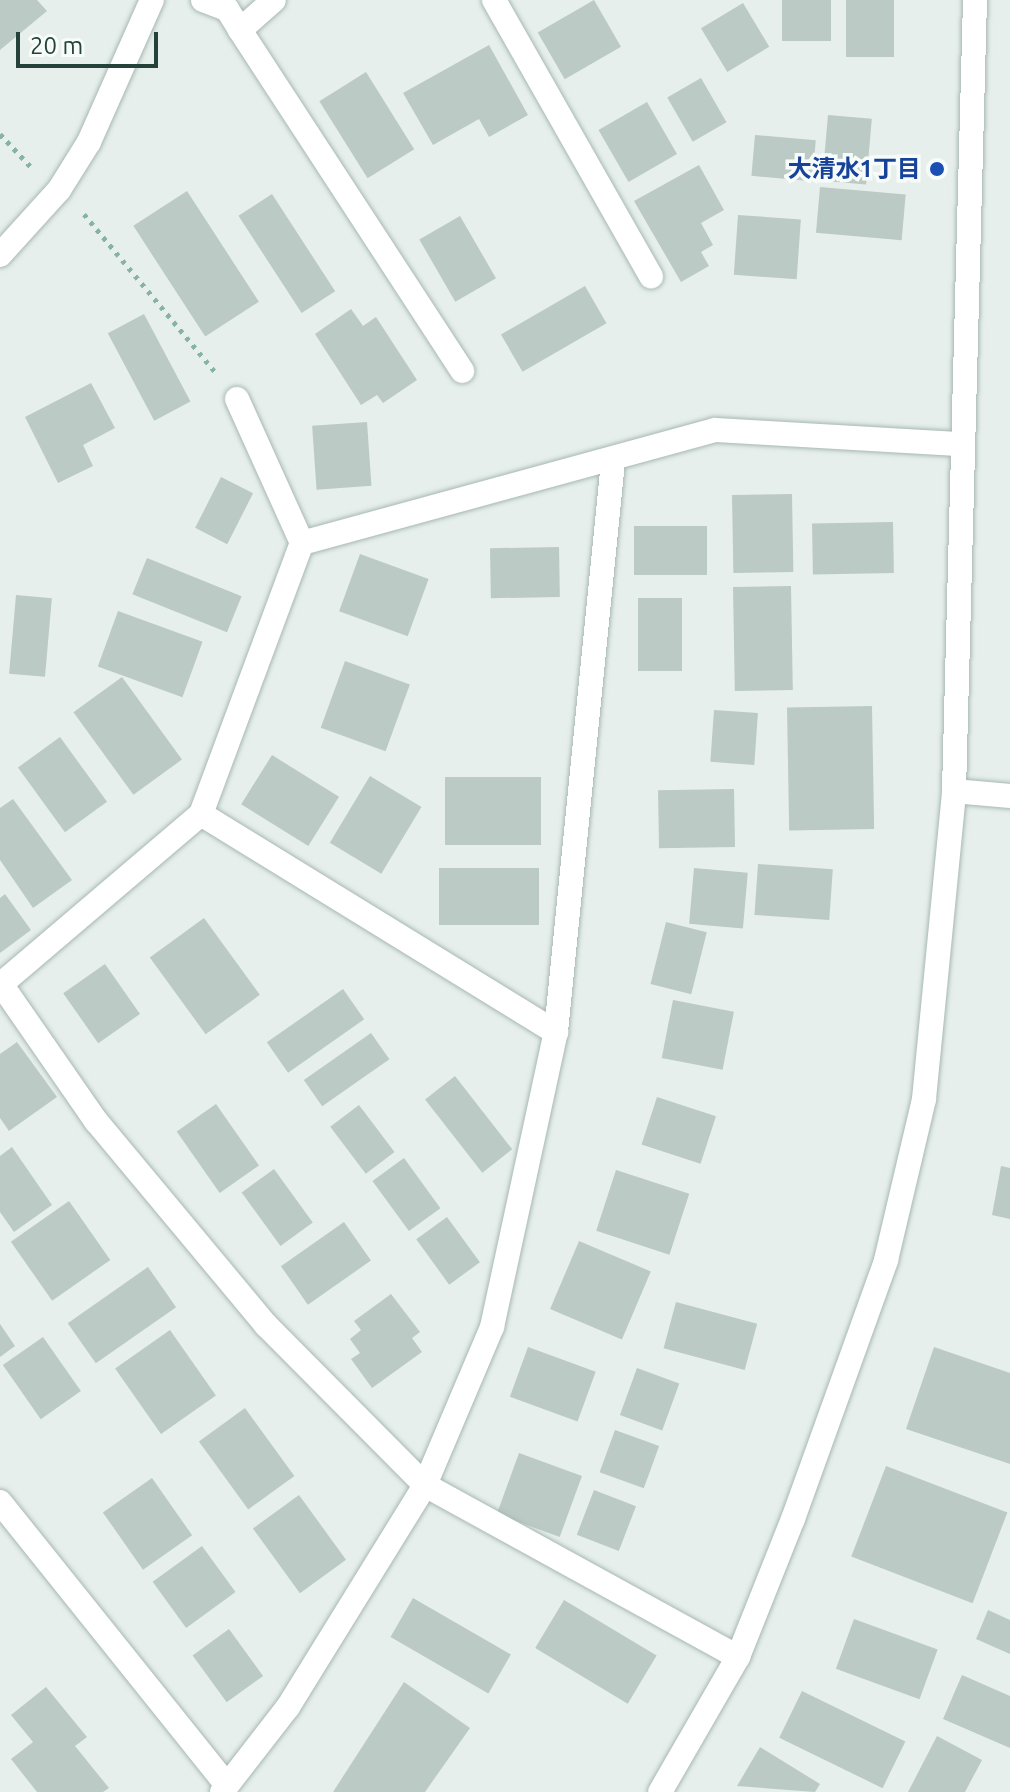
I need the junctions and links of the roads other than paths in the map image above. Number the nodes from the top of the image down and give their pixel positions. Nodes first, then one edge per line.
1 (152, 0) edge
2 (203, 0) edge
3 (274, 0) edge
4 (494, 0) edge
5 (975, 0) edge
6 (240, 30) junction
7 (0, 255) edge
8 (651, 276) dead end
9 (462, 371) dead end
10 (237, 399) road end
11 (959, 444) junction
12 (613, 462) junction
13 (302, 543) junction
14 (954, 791) junction
15 (1010, 796) edge
16 (201, 814) junction
17 (1, 984) edge
18 (556, 1032) junction
19 (425, 1485) junction
20 (0, 1502) edge
21 (738, 1657) junction
22 (224, 1788) edge
23 (660, 1792) edge

1 - 7 street
2 - 6 street
3 - 6 street
4 - 8 street
5 - 11 street
6 - 9 street
10 - 13 street
11 - 12 street
11 - 14 street
12 - 13 street
12 - 18 street
13 - 16 street
14 - 15 street
14 - 21 street
16 - 17 street
16 - 18 street
17 - 19 street
18 - 19 street
19 - 21 street
19 - 22 street
20 - 22 street
21 - 23 street

